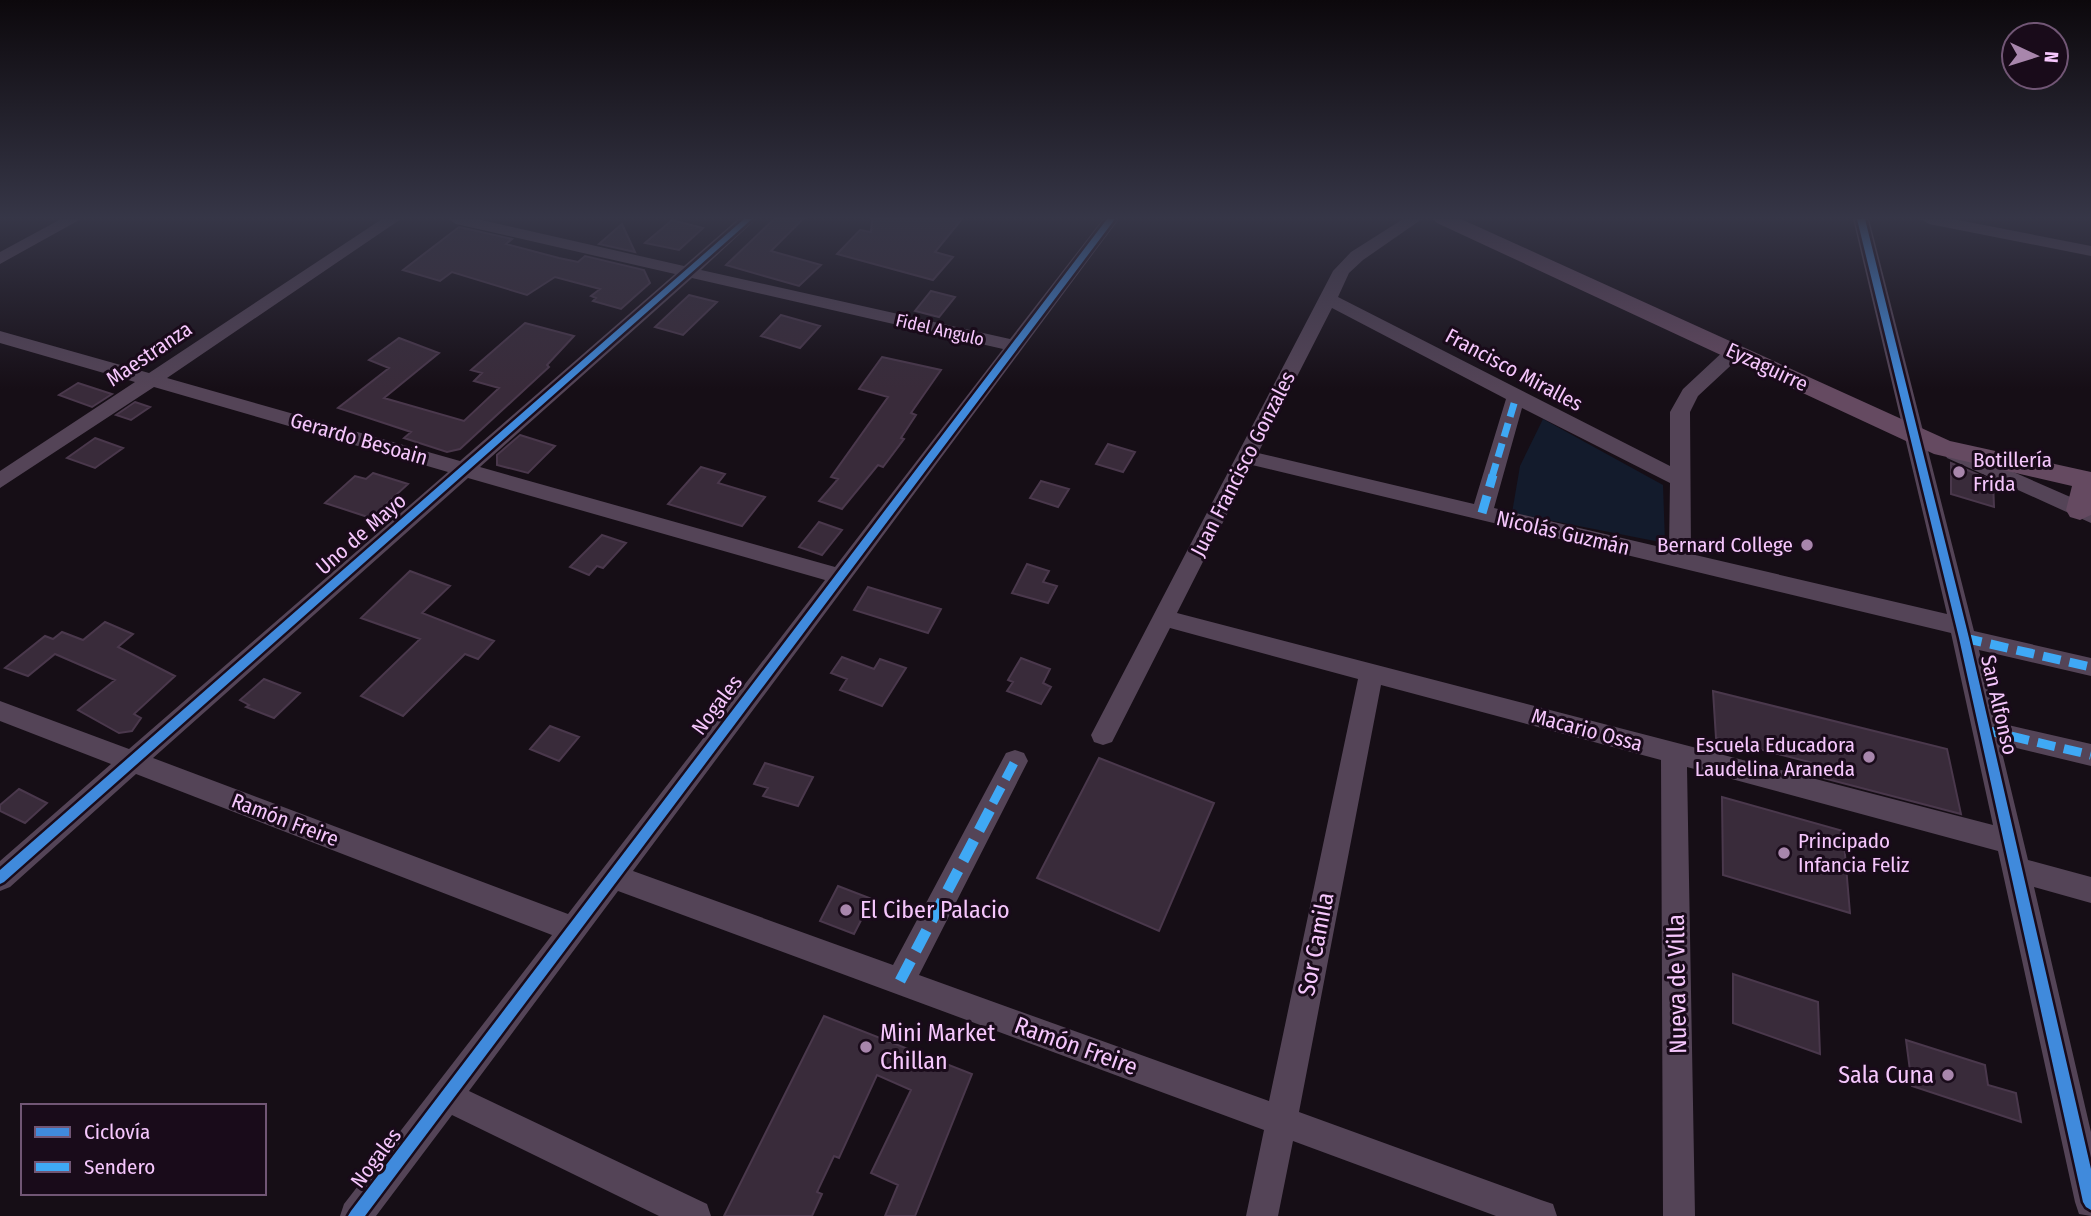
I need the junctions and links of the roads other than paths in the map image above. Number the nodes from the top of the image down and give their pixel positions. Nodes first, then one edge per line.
1 (308, 276) edge
2 (684, 276) edge
3 (705, 276) edge
4 (1068, 276) edge
5 (1342, 276) edge
6 (1568, 276) edge
7 (1875, 276) edge
8 (1329, 299) junction
9 (0, 337) edge
10 (1014, 346) junction
11 (1734, 352) junction
12 (151, 380) junction
13 (1516, 397) junction
14 (1914, 435) junction
15 (1943, 447) junction
16 (1247, 457) junction
17 (464, 469) junction
18 (1680, 479) junction
19 (2089, 480) edge
20 (0, 481) edge
21 (1482, 513) junction
22 (2085, 513) edge
23 (1680, 561) junction
24 (839, 576) junction
25 (1164, 618) junction
26 (1963, 633) junction
27 (2091, 667) edge
28 (1371, 673) junction
29 (0, 711) edge
30 (1985, 730) junction
31 (1103, 736) dead end
32 (1674, 752) junction
33 (2091, 755) edge
34 (132, 761) junction
35 (1015, 761) dead end
36 (2011, 842) junction
37 (2018, 870) junction
38 (611, 876) junction
39 (0, 878) edge
40 (2091, 890) edge
41 (571, 929) junction
42 (900, 981) junction
43 (446, 1096) junction
44 (1280, 1121) junction
45 (2091, 1202) edge
46 (356, 1216) edge
47 (695, 1216) edge
48 (1262, 1216) edge
49 (1542, 1216) edge
50 (1679, 1216) edge

1 - 12 street, Maestranza
2 - 17 street, Uno de Mayo
3 - 10 street, Fidel Angulo
4 - 10 street, Nogales
5 - 8 street, Juan Francisco Gonzales
6 - 11 main road, Eyzaguirre
7 - 14 street, San Alfonso
8 - 13 street, Francisco Miralles
8 - 16 street, Juan Francisco Gonzales
9 - 12 street, Gerardo Besoain
10 - 24 street, Nogales
11 - 14 main road, Eyzaguirre
11 - 18 street
12 - 17 street, Gerardo Besoain
12 - 20 street, Maestranza
13 - 18 street, Francisco Miralles
13 - 21 street
14 - 15 main road, Eyzaguirre
14 - 26 street, San Alfonso
15 - 19 main road
15 - 22 street, Eyzaguirre
16 - 21 street, Nicolás Guzmán
16 - 25 street, Juan Francisco Gonzales
17 - 24 street, Gerardo Besoain
17 - 34 street, Uno de Mayo
18 - 23 street
19 - 22 main road
21 - 23 street, Nicolás Guzmán
23 - 26 street, Nicolás Guzmán
24 - 38 street, Nogales
25 - 28 street, Macario Ossa
25 - 31 street, Juan Francisco Gonzales
26 - 27 street, Nicolás Guzmán
26 - 30 street, San Alfonso
28 - 32 street, Macario Ossa
28 - 44 street, Sor Camila
29 - 34 street, Ramón Freire
30 - 33 street
30 - 36 street, San Alfonso
32 - 36 street, Macario Ossa
32 - 50 street, Nueva de Villa
34 - 39 street, Uno de Mayo
34 - 41 street, Ramón Freire
35 - 42 street
36 - 37 street, San Alfonso
37 - 40 street
37 - 45 street, San Alfonso
38 - 41 street, Nogales
38 - 42 street, Ramón Freire
41 - 43 street, Nogales
42 - 44 street, Ramón Freire
43 - 46 street, Nogales
43 - 47 street
44 - 48 street, Sor Camila
44 - 49 street, Ramón Freire

